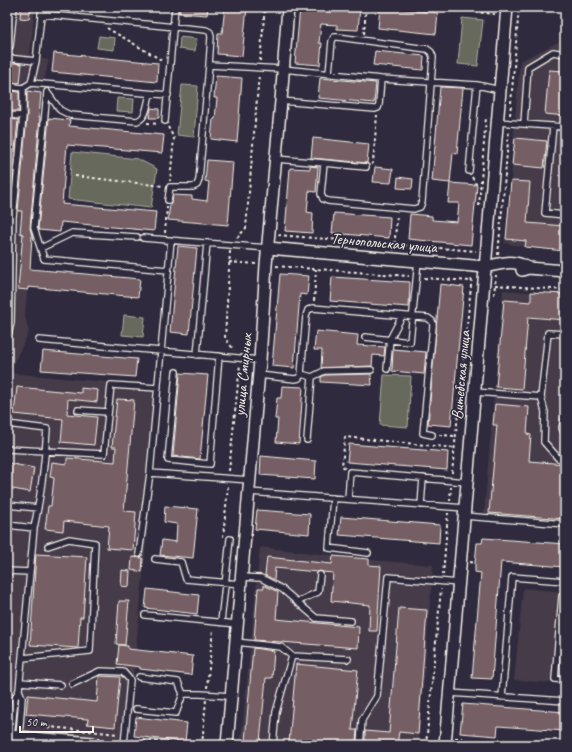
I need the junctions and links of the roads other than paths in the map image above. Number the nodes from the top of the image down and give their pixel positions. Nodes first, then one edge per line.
1 (14, 7) edge
2 (42, 7) edge
3 (175, 7) edge
4 (288, 7) edge
5 (507, 7) edge
6 (41, 14) junction
7 (173, 27) junction
8 (10, 46) dead end
9 (565, 54) edge
10 (7, 58) edge
11 (36, 61) junction
12 (209, 65) junction
13 (283, 70) junction
14 (329, 74) junction
15 (381, 78) junction
16 (432, 81) junction
17 (30, 82) junction
18 (44, 84) junction
19 (477, 85) junction
20 (7, 86) edge
21 (23, 88) junction
22 (500, 90) junction
23 (47, 92) junction
24 (150, 94) junction
25 (168, 95) junction
26 (281, 101) junction
27 (7, 115) edge
28 (23, 116) junction
29 (166, 121) road end
30 (497, 122) junction
31 (524, 124) junction
32 (553, 126) junction
33 (565, 127) edge
34 (276, 159) junction
35 (324, 163) junction
36 (366, 167) road end
37 (469, 171) road end
38 (168, 200) road end
39 (565, 215) edge
40 (10, 216) edge
41 (171, 240) junction
42 (206, 243) junction
43 (41, 248) junction
44 (268, 248) junction
45 (418, 261) junction
46 (480, 267) junction
47 (168, 270) junction
48 (565, 271) edge
49 (9, 299) edge
50 (402, 316) junction
51 (413, 317) junction
52 (8, 329) edge
53 (565, 334) edge
54 (365, 337) dead end
55 (7, 339) edge
56 (390, 339) junction
57 (39, 340) dead end
58 (161, 352) junction
59 (197, 355) junction
60 (219, 356) junction
61 (260, 360) junction
62 (387, 369) dead end
63 (371, 370) dead end
64 (176, 372) dead end
65 (301, 374) junction
66 (259, 375) junction
67 (312, 377) junction
68 (158, 388) junction
69 (475, 392) junction
70 (541, 397) junction
71 (7, 404) edge
72 (7, 408) edge
73 (78, 410) dead end
74 (108, 412) junction
75 (565, 416) edge
76 (7, 424) edge
77 (565, 434) edge
78 (432, 435) road end
79 (307, 440) dead end
80 (7, 449) edge
81 (46, 451) junction
82 (565, 460) edge
83 (150, 473) junction
84 (423, 478) junction
85 (467, 482) junction
86 (249, 486) junction
87 (333, 498) junction
88 (348, 499) junction
89 (421, 505) junction
90 (7, 506) edge
91 (38, 508) junction
92 (465, 512) junction
93 (565, 524) edge
94 (7, 525) edge
95 (34, 528) junction
96 (230, 539) dead end
97 (48, 546) dead end
98 (368, 553) dead end
99 (139, 554) dead end
100 (155, 559) dead end
101 (7, 571) edge
102 (30, 572) junction
103 (320, 575) dead end
104 (241, 580) junction
105 (565, 581) edge
106 (225, 582) junction
107 (459, 583) junction
108 (565, 597) edge
109 (297, 602) junction
110 (145, 615) dead end
111 (351, 621) dead end
112 (221, 622) junction
113 (237, 624) junction
114 (236, 642) junction
115 (292, 656) junction
116 (23, 658) junction
117 (348, 659) dead end
118 (139, 677) dead end
119 (565, 680) edge
120 (20, 682) junction
121 (72, 684) dead end
122 (61, 685) dead end
123 (450, 693) junction
124 (183, 694) junction
125 (231, 696) junction
126 (502, 697) junction
127 (565, 701) edge
128 (136, 709) dead end
129 (12, 738) edge
130 (72, 744) edge
131 (93, 745) edge
132 (124, 745) edge
133 (227, 745) edge
134 (273, 745) edge
135 (360, 745) edge
136 (445, 745) edge

1 - 8 lane
2 - 6 lane
3 - 7 lane
4 - 13 street, улица Смирных
5 - 22 street, Витебская улица
6 - 7 lane
6 - 11 lane
7 - 12 lane
7 - 25 lane
9 - 31 lane
10 - 11 lane
11 - 17 lane
12 - 13 lane
12 - 38 lane
13 - 14 lane
13 - 26 street, улица Смирных
14 - 15 lane
14 - 16 lane
15 - 16 lane
15 - 26 lane
16 - 19 lane
16 - 35 lane
17 - 18 lane
17 - 21 lane
18 - 23 lane
18 - 24 lane
19 - 22 lane
19 - 37 lane
20 - 21 lane
21 - 28 lane
22 - 30 street, Витебская улица
23 - 24 lane
23 - 43 lane
24 - 25 lane
25 - 29 lane
26 - 34 street, улица Смирных
27 - 28 lane
28 - 40 lane
30 - 31 lane
30 - 46 street, Витебская улица
31 - 32 lane
32 - 33 lane
32 - 39 lane
34 - 35 lane
34 - 44 street, улица Смирных
35 - 36 lane
40 - 49 lane
41 - 42 lane
41 - 43 lane
41 - 47 lane
42 - 44 lane
42 - 59 lane
43 - 47 lane
44 - 45 street, Тернопольская улица
44 - 61 street, улица Смирных
45 - 46 street, Тернопольская улица
45 - 51 lane
46 - 48 street, Тернопольская улица
46 - 69 street, Витебская улица
47 - 58 lane
49 - 52 lane
50 - 51 lane
50 - 56 lane
50 - 65 lane
51 - 56 lane
51 - 78 lane
52 - 55 lane
53 - 70 lane
54 - 56 lane
56 - 62 lane
57 - 58 lane
58 - 59 lane
58 - 68 lane
59 - 60 lane
60 - 61 lane
60 - 64 lane
61 - 66 street, улица Смирных
63 - 67 lane
65 - 66 lane
65 - 67 lane
66 - 86 street, улица Смирных
67 - 79 lane
68 - 74 lane
68 - 83 lane
69 - 70 lane
69 - 85 street, Витебская улица
70 - 82 lane
71 - 72 lane
73 - 74 lane
74 - 81 lane
75 - 77 lane
76 - 81 lane
80 - 81 lane
81 - 91 lane
83 - 86 lane
83 - 99 lane
84 - 85 lane
84 - 88 lane
84 - 89 lane
85 - 92 street, Витебская улица
86 - 87 lane
86 - 104 street, улица Смирных
87 - 88 lane
87 - 98 lane
88 - 89 lane
89 - 92 lane
90 - 91 lane
91 - 95 lane
92 - 93 lane
92 - 107 street, Витебская улица
94 - 95 lane
95 - 102 lane
96 - 106 lane
97 - 116 lane
100 - 106 lane
101 - 102 lane
102 - 116 lane
103 - 109 lane
104 - 106 lane
104 - 109 lane
104 - 113 street, улица Смирных
105 - 126 lane
106 - 112 lane
107 - 123 street, Витебская улица
107 - 135 lane
108 - 119 lane
109 - 111 lane
110 - 112 lane
112 - 113 lane
113 - 114 street, улица Смирных
114 - 115 lane
114 - 125 street, улица Смирных
115 - 117 lane
115 - 134 lane
116 - 120 lane
118 - 124 lane
120 - 122 lane
120 - 129 lane
121 - 132 lane
123 - 126 lane
123 - 136 street, Витебская улица
124 - 125 lane
124 - 128 lane
125 - 133 street, улица Смирных
126 - 127 lane
129 - 130 main road
130 - 131 main road

